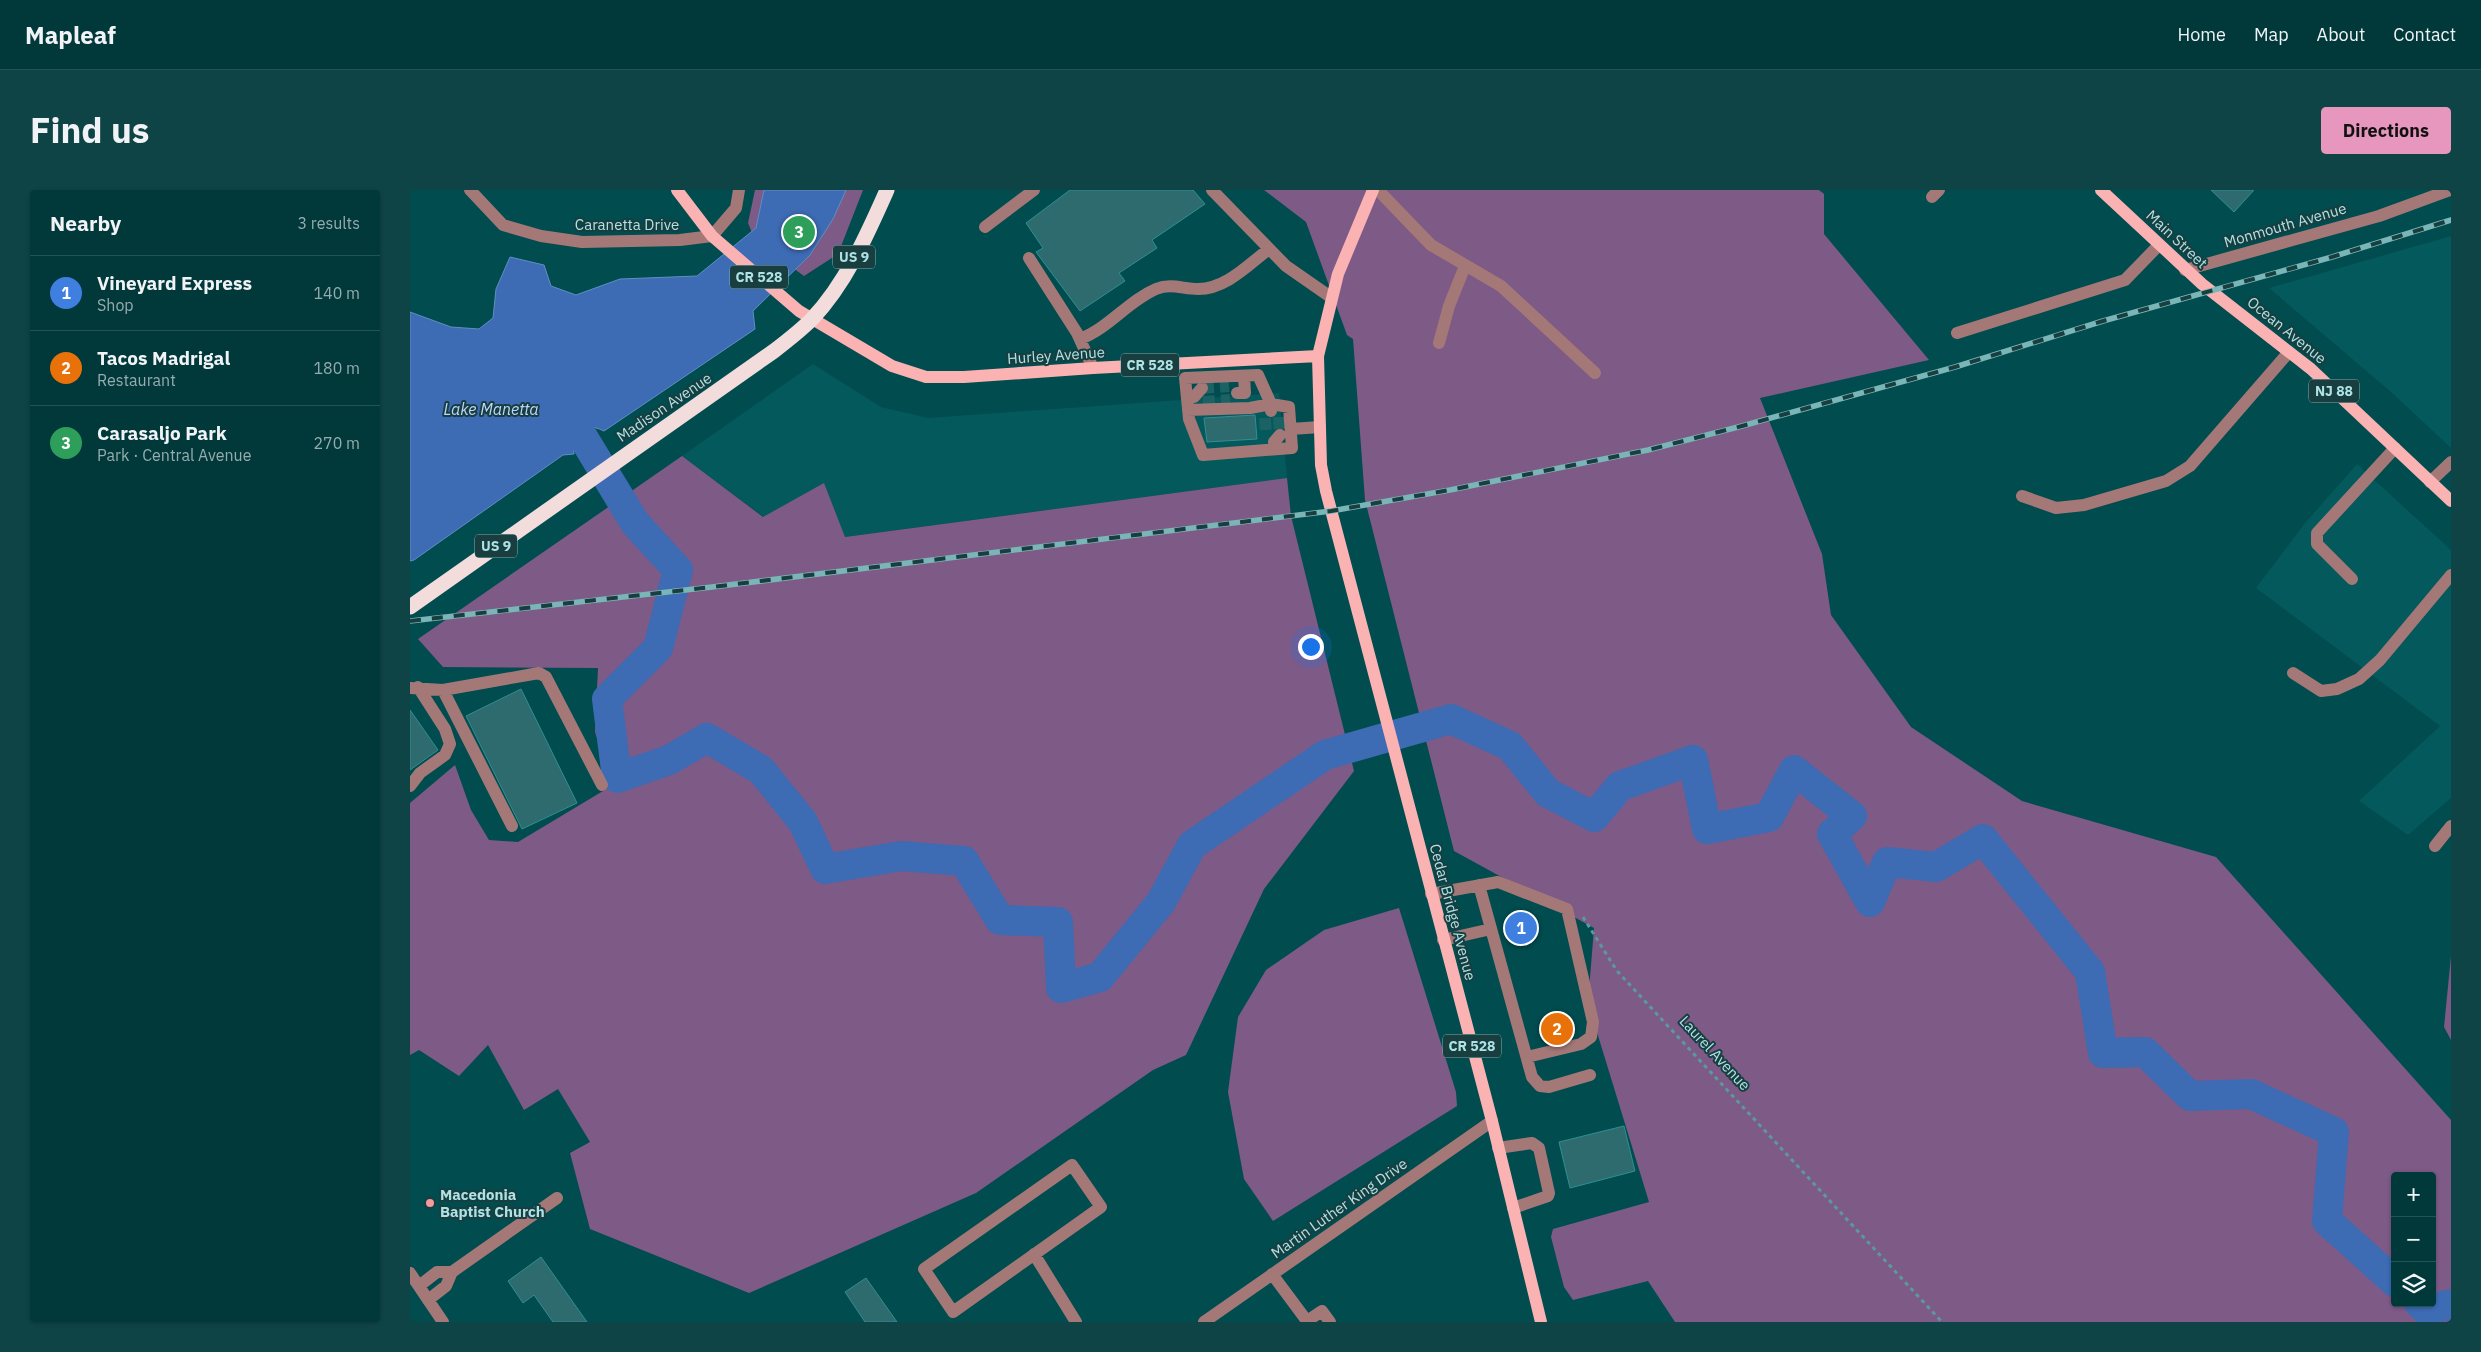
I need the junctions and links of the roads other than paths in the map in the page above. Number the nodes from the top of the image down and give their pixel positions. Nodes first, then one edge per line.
1 (470, 190) edge
2 (677, 190) edge
3 (739, 190) edge
4 (887, 190) edge
5 (1034, 190) edge
6 (1212, 190) edge
7 (1373, 190) edge
8 (1378, 190) edge
9 (2101, 190) edge
10 (2450, 190) edge
11 (985, 227) dead end
12 (714, 238) junction
13 (2158, 246) junction
14 (1269, 248) junction
15 (1029, 258) dead end
16 (1465, 266) junction
17 (2186, 270) junction
18 (2210, 290) joint
19 (1332, 298) junction
20 (808, 316) junction
21 (1957, 333) dead end
22 (1080, 339) junction
23 (1439, 344) dead end
24 (2289, 352) junction
25 (1318, 356) junction
26 (1257, 359) junction
27 (1182, 363) junction
28 (1093, 368) junction
29 (1595, 373) dead end
30 (1258, 375) junction
31 (1244, 376) junction
32 (1184, 378) junction
33 (1232, 393) tunnel mouth
34 (1195, 399) junction
35 (1272, 412) junction
36 (1320, 427) junction
37 (1277, 438) junction
38 (2394, 448) junction
39 (2451, 462) edge
40 (2430, 482) junction
41 (2022, 496) dead end
42 (2451, 501) edge
43 (2451, 575) edge
44 (2352, 579) dead end
45 (410, 606) edge
46 (2293, 673) dead end
47 (414, 687) edge
48 (443, 690) junction
49 (602, 785) dead end
50 (410, 786) edge
51 (512, 826) dead end
52 (2451, 826) edge
53 (2435, 846) dead end
54 (1479, 885) junction
55 (1431, 894) junction
56 (1491, 929) junction
57 (1443, 940) junction
58 (1527, 1057) junction
59 (1590, 1075) dead end
60 (1492, 1121) junction
61 (1498, 1148) junction
62 (557, 1198) dead end
63 (1513, 1208) junction
64 (1034, 1254) junction
65 (452, 1272) junction
66 (410, 1273) edge
67 (1272, 1274) junction
68 (419, 1286) junction
69 (428, 1300) junction
70 (444, 1322) edge
71 (1076, 1322) edge
72 (1204, 1322) edge
73 (1306, 1322) edge
74 (1330, 1322) edge
75 (1541, 1322) edge

1 - 12 street, Caranetta Drive
2 - 12 main road, CR 528
3 - 12 street
4 - 20 highway, Madison Avenue / US 9
5 - 11 street
6 - 14 street
7 - 19 main road
8 - 16 street
9 - 13 main road, Main Street / NJ 88
10 - 17 street, Monmouth Avenue
12 - 20 main road, CR 528
13 - 17 main road, Main Street / NJ 88
13 - 21 street
14 - 19 street
14 - 22 street
15 - 22 street
16 - 23 street
16 - 29 street
17 - 18 main road, Main Street / NJ 88
18 - 24 main road, Ocean Avenue / NJ 88
19 - 25 main road
20 - 28 main road, Hurley Avenue / CR 528
20 - 45 highway, Madison Avenue / US 9
22 - 28 street
24 - 38 main road, Ocean Avenue / NJ 88
24 - 41 street
25 - 26 main road, Hurley Avenue / CR 528
25 - 36 main road, CR 528
26 - 27 main road, Hurley Avenue / CR 528
26 - 30 street
27 - 28 main road, Hurley Avenue / CR 528
27 - 32 street
30 - 31 street
30 - 35 street
31 - 32 street
31 - 33 street
32 - 34 street
34 - 35 street
34 - 37 street
35 - 37 street
36 - 37 street
36 - 55 main road, Cedar Bridge Avenue / CR 528
38 - 40 main road, Ocean Avenue / NJ 88
38 - 44 street
39 - 40 street
40 - 42 main road, Ocean Avenue / NJ 88
43 - 46 street
47 - 48 street
47 - 50 street
48 - 49 street
48 - 51 street
52 - 53 street
54 - 55 street
54 - 56 street
54 - 58 street
55 - 57 main road, Cedar Bridge Avenue / CR 528
56 - 57 street
56 - 58 street
57 - 60 main road, Cedar Bridge Avenue / CR 528
58 - 59 street
60 - 61 main road, Cedar Bridge Avenue / CR 528
60 - 67 street, Martin Luther King Drive
61 - 63 main road, Cedar Bridge Avenue / CR 528
61 - 63 street
62 - 65 street
63 - 75 main road, Cedar Bridge Avenue / CR 528
64 - 64 street
64 - 71 street
65 - 68 street
65 - 69 street
66 - 68 street
67 - 72 street, Martin Luther King Drive
67 - 73 street
68 - 69 street
69 - 70 street
73 - 74 street

